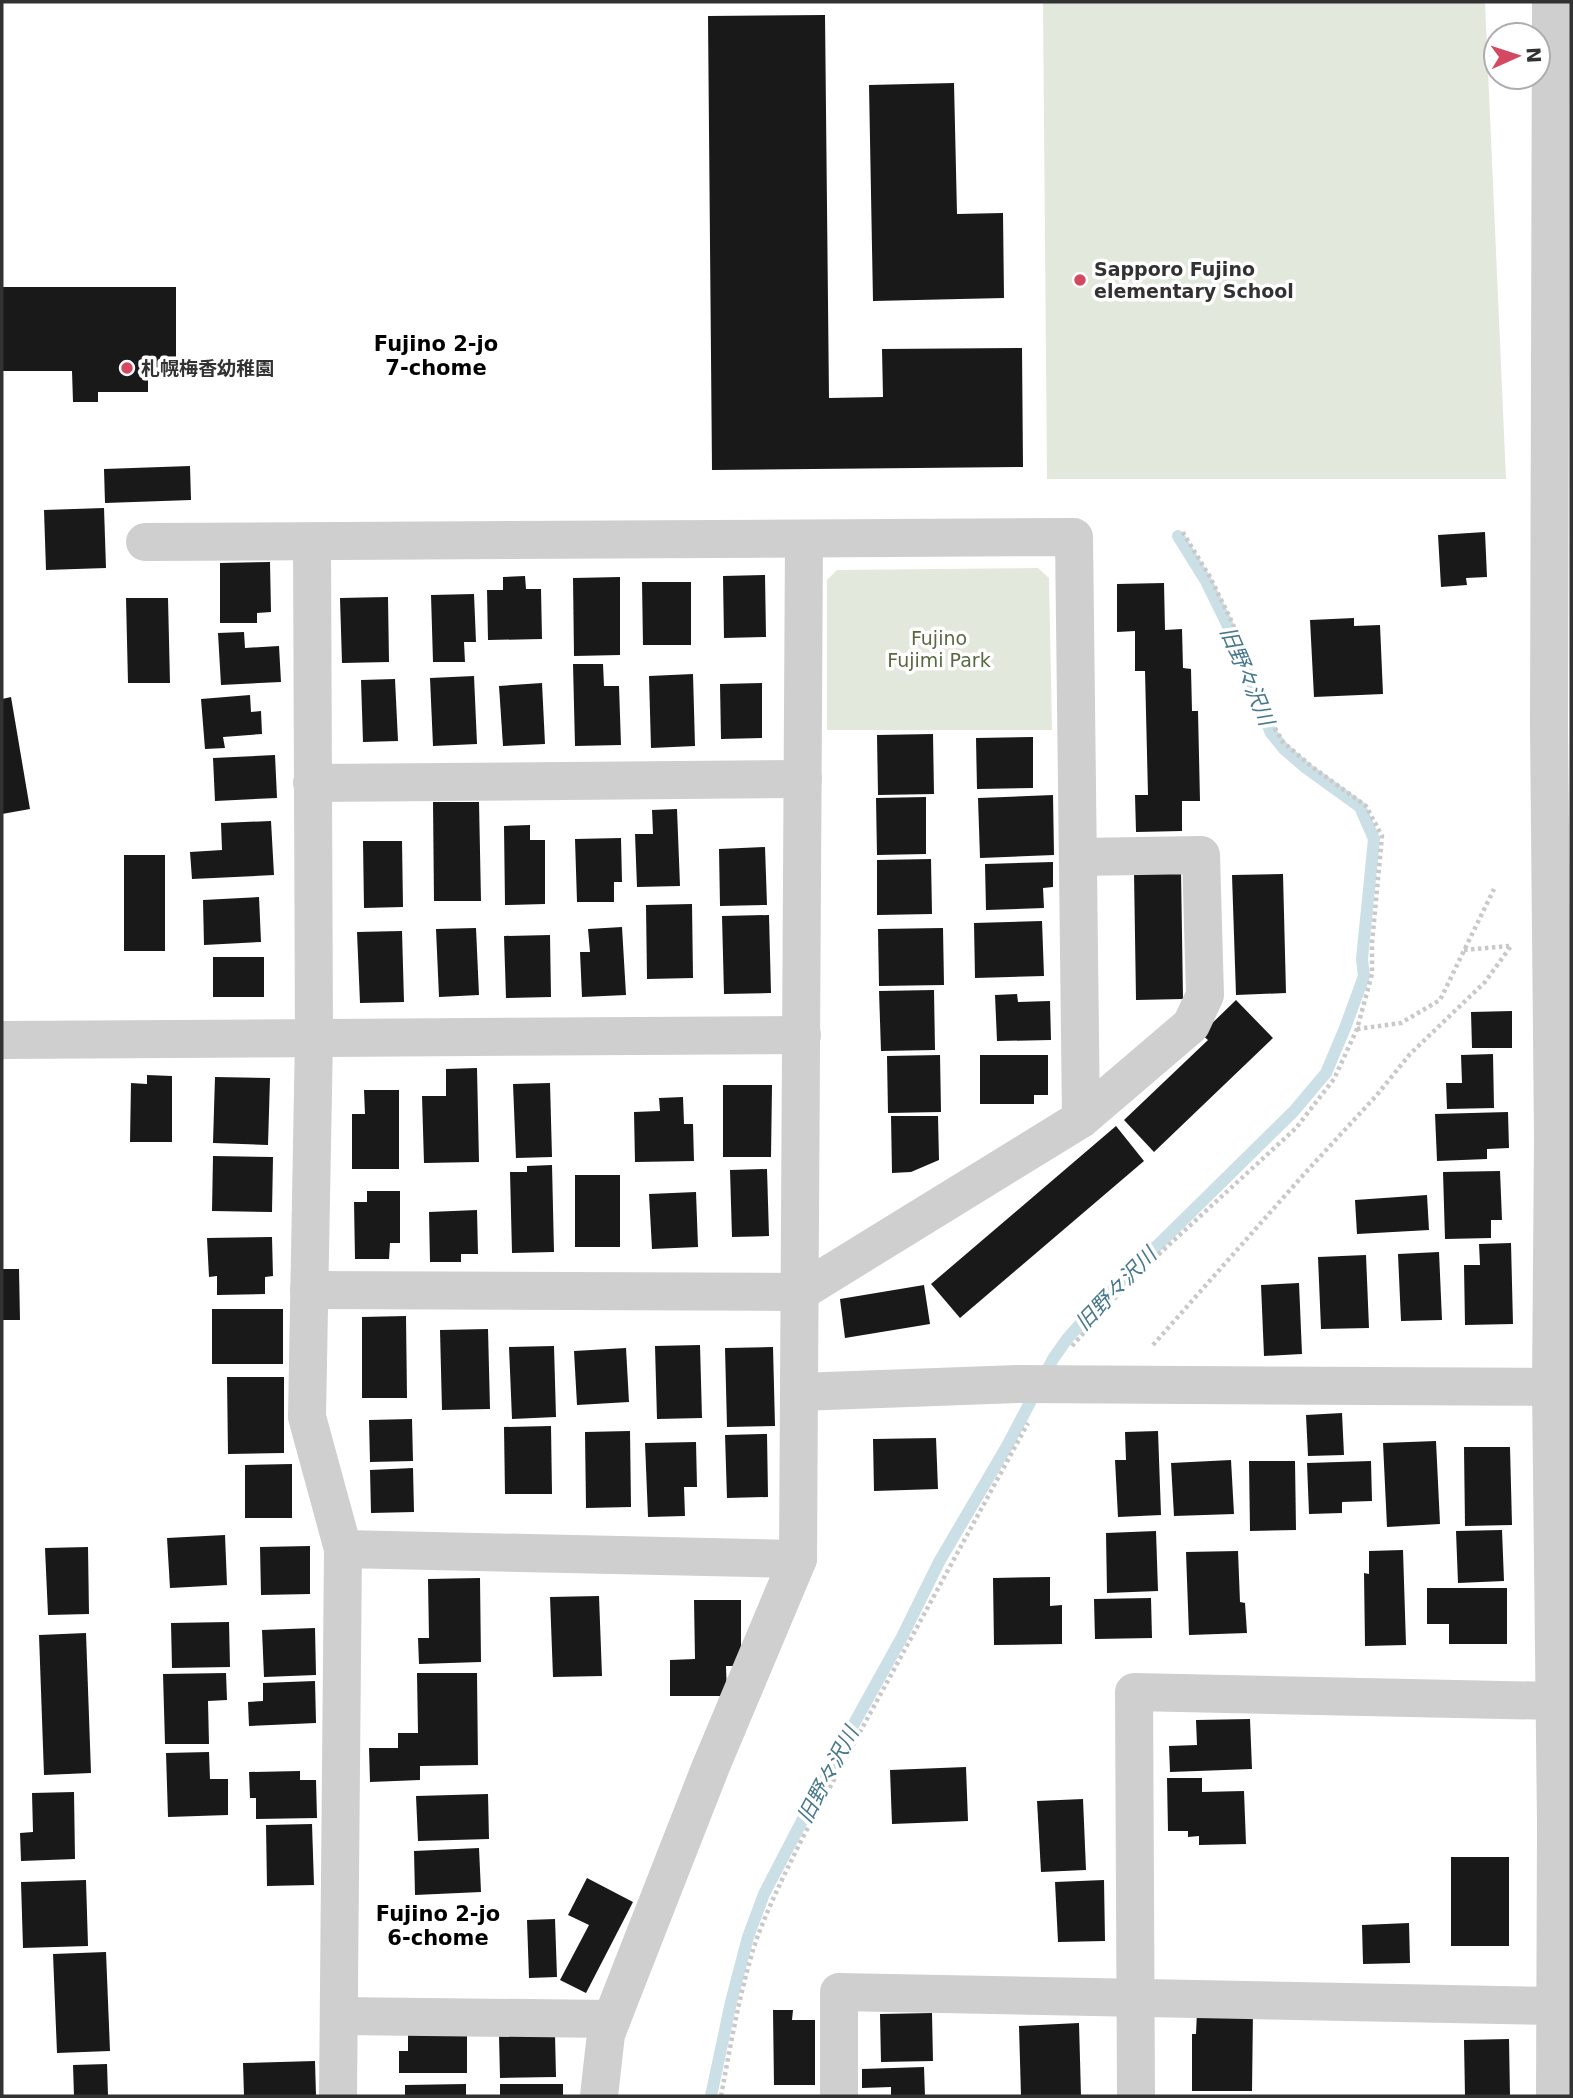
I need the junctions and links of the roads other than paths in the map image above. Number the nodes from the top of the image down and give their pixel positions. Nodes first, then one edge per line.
1 (1558, 16) edge
2 (804, 540) junction
3 (145, 542) dead end
4 (312, 542) junction
5 (803, 779) junction
6 (312, 783) junction
7 (1571, 848) edge
8 (1079, 858) junction
9 (1562, 940) edge
10 (802, 1035) junction
11 (314, 1037) junction
12 (2, 1040) edge
13 (1081, 1119) junction
14 (1562, 1138) edge
15 (309, 1290) junction
16 (800, 1292) junction
17 (1551, 1387) junction
18 (799, 1392) junction
19 (1562, 1536) edge
20 (343, 1549) junction
21 (798, 1559) junction
22 (1554, 1701) junction
23 (1564, 1825) edge
24 (1135, 1997) junction
25 (1555, 2006) junction
26 (339, 2016) junction
27 (612, 2019) junction
28 (338, 2096) edge
29 (598, 2096) edge
30 (839, 2096) edge
31 (1136, 2096) edge
32 (1555, 2096) edge

1 - 9 street
2 - 4 street
2 - 5 street
2 - 8 street
3 - 4 street
4 - 6 street
5 - 6 street
5 - 10 street
6 - 11 street
7 - 9 street
8 - 13 street
8 - 13 street
9 - 14 street
10 - 11 street
10 - 16 street
11 - 12 street
11 - 15 street
13 - 16 street
14 - 17 street
15 - 16 street
15 - 20 street
16 - 18 street
17 - 18 street
17 - 19 street
18 - 21 street
19 - 22 street
20 - 21 street
20 - 26 street
21 - 27 street
22 - 23 street
22 - 24 street
23 - 25 street
24 - 25 street
24 - 30 street
24 - 31 street
25 - 32 street
26 - 27 street
26 - 28 street
27 - 29 street

